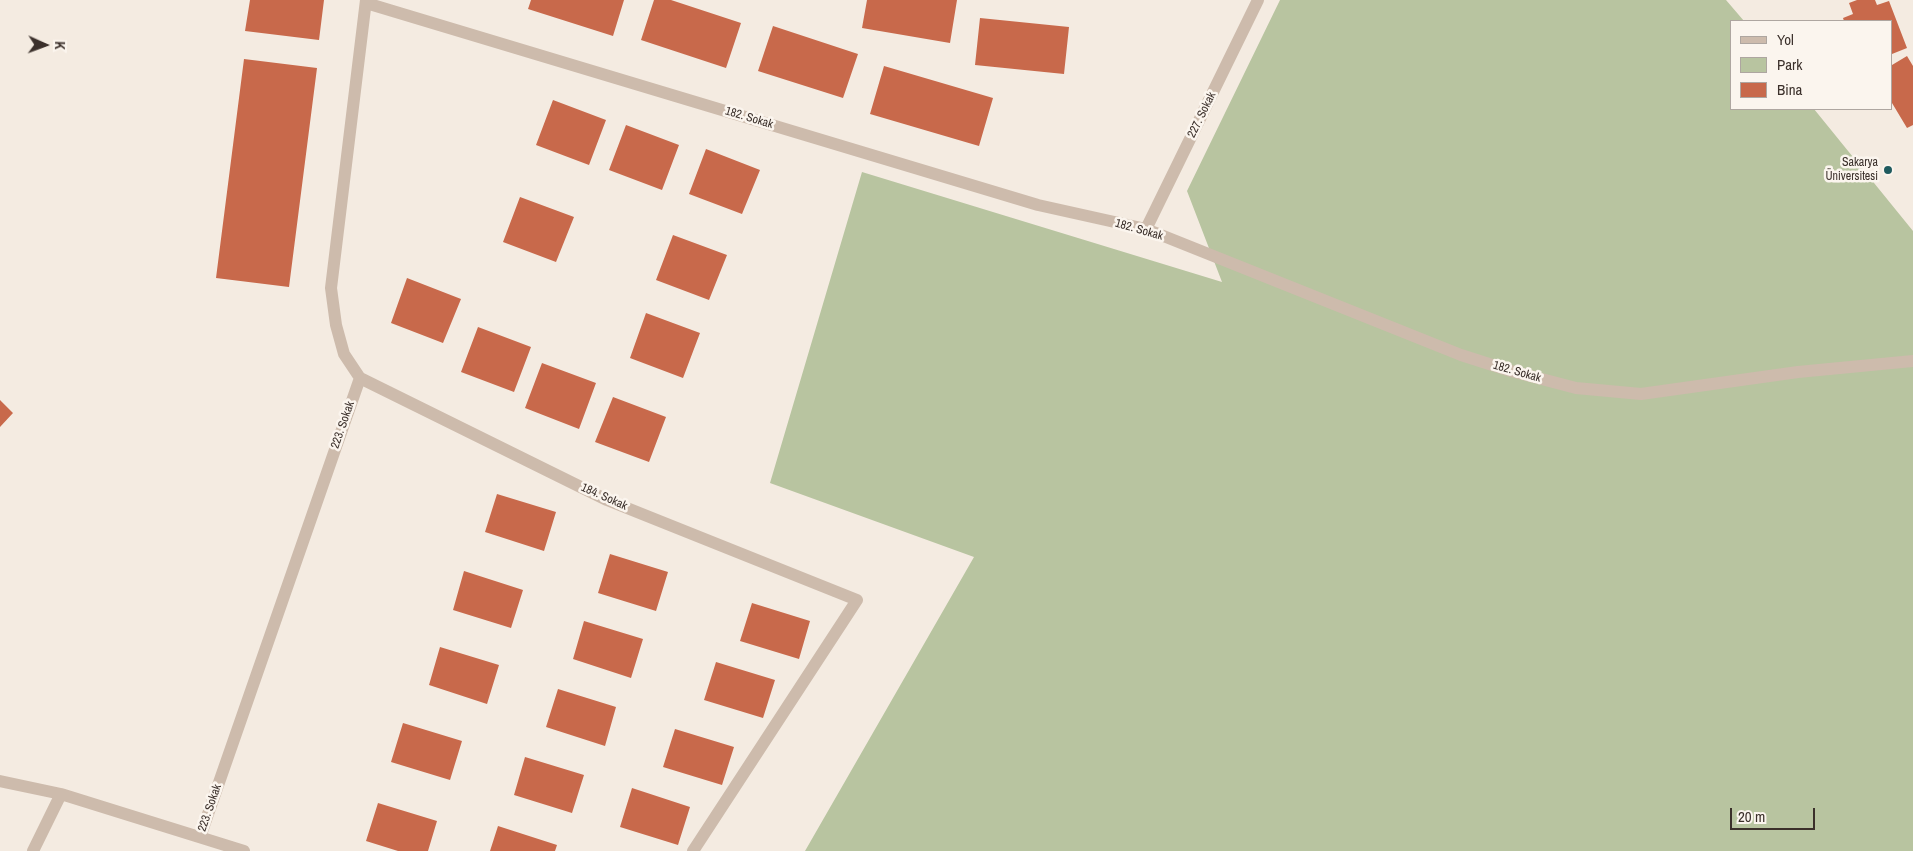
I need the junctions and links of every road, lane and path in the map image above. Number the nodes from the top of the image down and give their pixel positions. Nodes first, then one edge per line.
1 (1258, 0) edge
2 (366, 1) edge
3 (1146, 229) junction
4 (1913, 361) edge
5 (360, 378) junction
6 (0, 781) edge
7 (61, 794) junction
8 (200, 837) junction
9 (33, 851) edge
10 (241, 851) edge
11 (693, 851) edge

1 - 3 street, 227. Sokak
2 - 3 street, 182. Sokak
2 - 5 street
3 - 4 street, 182. Sokak
5 - 8 street, 223. Sokak
5 - 11 street, 184. Sokak
6 - 7 street
7 - 8 street
7 - 9 street
8 - 10 street

